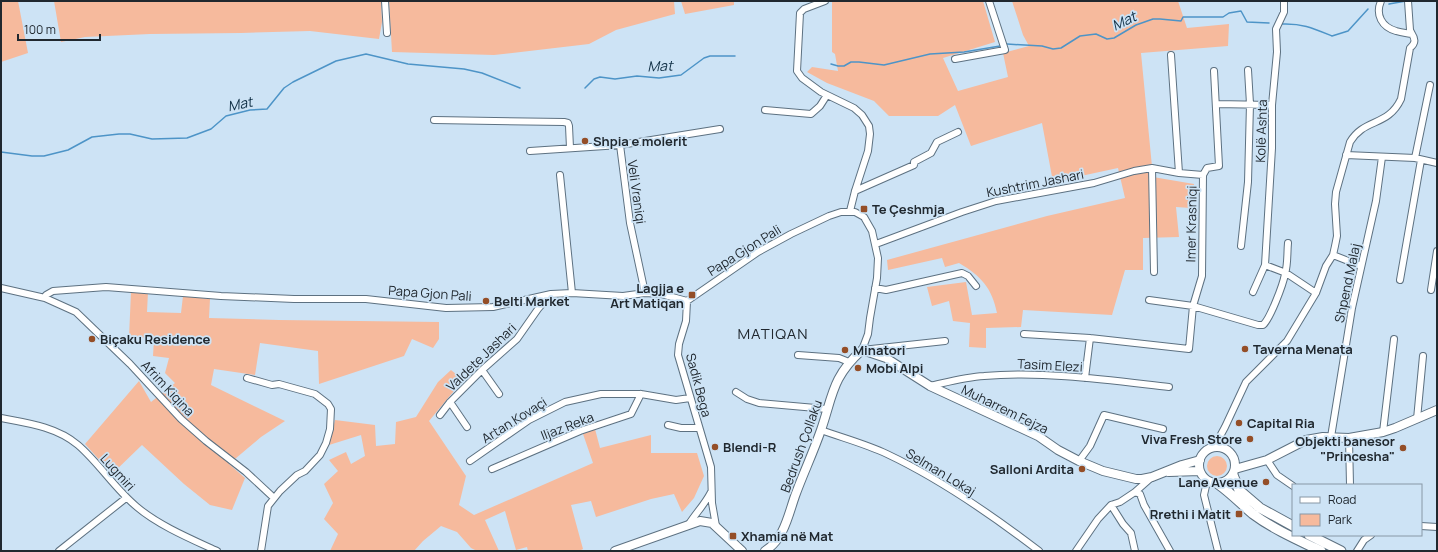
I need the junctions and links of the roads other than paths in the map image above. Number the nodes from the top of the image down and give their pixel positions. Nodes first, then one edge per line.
1 (385, 1) edge
2 (825, 1) edge
3 (989, 1) edge
4 (1284, 1) edge
5 (1382, 1) edge
6 (1408, 4) edge
7 (387, 33) dead end
8 (1412, 34) junction
9 (1171, 55) dead end
10 (955, 59) dead end
11 (1248, 70) dead end
12 (1214, 71) dead end
13 (1430, 85) dead end
14 (827, 95) junction
15 (1216, 104) junction
16 (1250, 104) junction
17 (1272, 105) junction
18 (765, 110) dead end
19 (434, 120) dead end
20 (720, 129) dead end
21 (958, 132) dead end
22 (620, 145) junction
23 (570, 148) junction
24 (530, 151) dead end
25 (1346, 155) junction
26 (1382, 157) junction
27 (1418, 159) junction
28 (1437, 163) edge
29 (1152, 168) junction
30 (1179, 173) junction
31 (560, 175) dead end
32 (1203, 175) junction
33 (855, 191) junction
34 (850, 212) junction
35 (1288, 243) dead end
36 (876, 244) junction
37 (1241, 246) dead end
38 (1437, 251) edge
39 (1333, 254) junction
40 (1265, 264) junction
41 (1361, 266) junction
42 (1154, 272) dead end
43 (1286, 273) junction
44 (1400, 280) dead end
45 (976, 286) dead end
46 (1, 288) edge
47 (876, 288) junction
48 (1430, 290) dead end
49 (1254, 292) dead end
50 (572, 293) junction
51 (645, 293) junction
52 (1316, 293) junction
53 (551, 294) junction
54 (45, 298) junction
55 (1149, 300) dead end
56 (687, 301) junction
57 (1193, 306) junction
58 (1024, 334) dead end
59 (1090, 338) junction
60 (1394, 339) dead end
61 (945, 341) dead end
62 (862, 350) junction
63 (798, 355) dead end
64 (1423, 356) dead end
65 (849, 362) junction
66 (482, 370) junction
67 (247, 378) dead end
68 (1085, 378) junction
69 (930, 386) junction
70 (1169, 387) dead end
71 (736, 392) dead end
72 (499, 394) dead end
73 (641, 394) junction
74 (690, 398) junction
75 (450, 402) junction
76 (827, 409) junction
77 (1437, 410) edge
78 (440, 415) dead end
79 (1, 418) edge
80 (1417, 419) junction
81 (668, 425) dead end
82 (467, 427) dead end
83 (699, 428) junction
84 (1162, 429) dead end
85 (821, 430) junction
86 (1383, 432) junction
87 (1331, 436) junction
88 (1349, 438) junction
89 (1216, 447) junction
90 (1200, 460) junction
91 (1267, 460) junction
92 (470, 461) dead end
93 (1079, 461) junction
94 (492, 469) dead end
95 (1200, 471) junction
96 (1234, 472) junction
97 (1164, 473) junction
98 (1152, 477) junction
99 (1214, 483) junction
100 (1350, 484) edge
101 (1292, 485) edge
102 (711, 490) junction
103 (1135, 492) junction
104 (126, 498) junction
105 (274, 498) junction
106 (1111, 505) junction
107 (689, 524) junction
108 (716, 526) junction
109 (1292, 526) edge
110 (1422, 526) edge
111 (1437, 527) edge
112 (1292, 536) edge
113 (1292, 536) edge
114 (1312, 536) edge
115 (1370, 536) edge
116 (59, 551) edge
117 (217, 551) edge
118 (261, 551) edge
119 (615, 551) edge
120 (742, 551) edge
121 (765, 551) edge
122 (1039, 551) edge
123 (1076, 551) edge
124 (1135, 551) edge
125 (1170, 551) edge
126 (1218, 551) edge
127 (1321, 551) edge
128 (1341, 551) edge
129 (1357, 551) edge

1 - 7 street
2 - 14 street
3 - 10 street
4 - 17 street, Kolë Ashta
5 - 8 street
6 - 8 street
8 - 25 street
9 - 30 street
11 - 16 street
12 - 15 street, Imer Krasniqi
13 - 27 street
14 - 18 street
14 - 33 street
15 - 16 street
15 - 32 street, Imer Krasniqi
16 - 17 street
16 - 37 street
17 - 40 street, Kolë Ashta
19 - 23 street
20 - 22 street, Veli Vraniqi
21 - 33 street
22 - 23 street
22 - 51 street, Veli Vraniqi
23 - 24 street
25 - 26 street
25 - 39 street
26 - 27 street
26 - 41 street, Shpend Malaj
27 - 28 street
27 - 44 street
29 - 30 street, Kushtrim Jashari
29 - 36 street, Kushtrim Jashari
29 - 42 street
30 - 32 street, Kushtrim Jashari
31 - 50 street
32 - 57 street, Imer Krasniqi
33 - 34 street
34 - 36 street
34 - 56 street, Papa Gjon Pali
35 - 43 street
36 - 47 street
38 - 48 street
39 - 41 street
39 - 52 street
40 - 43 street
40 - 49 street, Kolë Ashta
41 - 87 street, Shpend Malaj
43 - 52 street
43 - 57 street
45 - 47 street
46 - 54 street
47 - 62 street
50 - 51 street, Papa Gjon Pali
50 - 53 street, Papa Gjon Pali
51 - 56 street, Papa Gjon Pali
52 - 89 street
53 - 54 street, Papa Gjon Pali
53 - 66 street, Valdete Jashari
54 - 105 street, Afrim Kiqina
55 - 57 street
56 - 74 street, Sadik Bega
57 - 59 street, Imer Krasniqi
58 - 59 street
59 - 68 street
60 - 86 street
61 - 62 street
62 - 65 street, Bedrush Çollaku
62 - 69 street, Muharrem Fejza
63 - 65 street
64 - 80 street
65 - 76 street, Bedrush Çollaku
66 - 72 street
66 - 75 street, Valdete Jashari
67 - 105 street
68 - 69 street, Tasim Elezi
68 - 70 street, Tasim Elezi
69 - 93 street, Muharrem Fejza
71 - 76 street
73 - 74 street, Artan Kovaçi
73 - 92 street, Artan Kovaçi
73 - 94 street, Iljaz Reka
74 - 83 street, Sadik Bega
75 - 78 street, Valdete Jashari
75 - 82 street
76 - 85 street, Bedrush Çollaku
77 - 80 street
79 - 104 street, Lugmiri
80 - 86 street
81 - 83 street, Sadik Bega
83 - 102 street, Sadik Bega
84 - 93 street
85 - 121 street, Bedrush Çollaku
85 - 122 street, Selman Lokaj
86 - 88 street
87 - 88 street
87 - 91 street
88 - 100 street
89 - 90 street
89 - 96 street
90 - 95 street
90 - 97 street, Muharrem Fejza
91 - 96 street
91 - 101 street
93 - 98 street, Muharrem Fejza
95 - 97 street, Muharrem Fejza
95 - 99 street
96 - 99 street
96 - 109 main road
97 - 98 street, Muharrem Fejza
98 - 103 street
99 - 112 main road
99 - 126 street
102 - 107 street
102 - 108 street, Sadik Bega
103 - 106 street
103 - 125 street
104 - 116 street
104 - 117 street, Lugmiri
105 - 118 street
106 - 123 street
106 - 124 street
107 - 108 street
107 - 119 street
108 - 120 street
110 - 111 street
113 - 127 main road
114 - 128 main road
115 - 129 street

